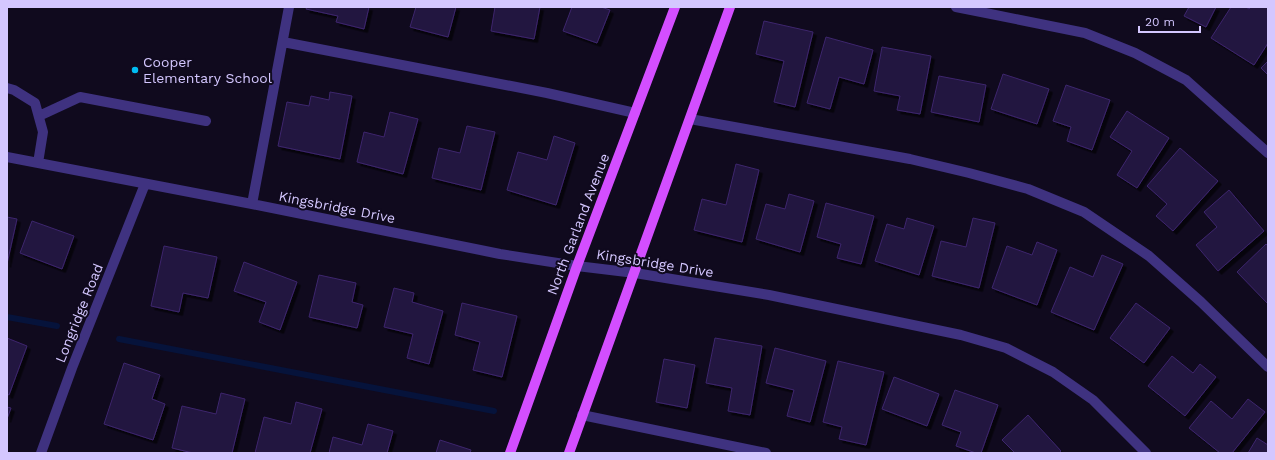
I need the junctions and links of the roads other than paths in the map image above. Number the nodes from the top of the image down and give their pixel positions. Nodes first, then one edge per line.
1 (289, 7) edge
2 (675, 7) edge
3 (730, 7) edge
4 (956, 7) edge
5 (283, 42) junction
6 (7, 88) edge
7 (635, 113) junction
8 (39, 116) junction
9 (690, 119) junction
10 (206, 121) dead end
11 (1268, 153) edge
12 (7, 157) edge
13 (38, 163) junction
14 (145, 184) junction
15 (252, 204) junction
16 (576, 266) junction
17 (635, 273) junction
18 (1268, 367) edge
19 (582, 415) junction
20 (41, 453) edge
21 (510, 453) edge
22 (569, 453) edge
23 (766, 453) edge
24 (1146, 453) edge

1 - 5 street
2 - 7 main road, North Garland Avenue
3 - 9 main road
4 - 11 street
5 - 7 street
5 - 15 street
6 - 8 street
7 - 16 main road, North Garland Avenue
8 - 10 street
8 - 13 street
9 - 17 main road
9 - 18 street
12 - 13 street, Kingsbridge Drive
13 - 14 street, Kingsbridge Drive
14 - 15 street, Kingsbridge Drive
14 - 20 street, Longridge Road
15 - 16 street, Kingsbridge Drive
16 - 17 street, Kingsbridge Drive
16 - 21 main road, North Garland Avenue
17 - 19 main road
17 - 24 street, Kingsbridge Drive
19 - 22 main road
19 - 23 street

